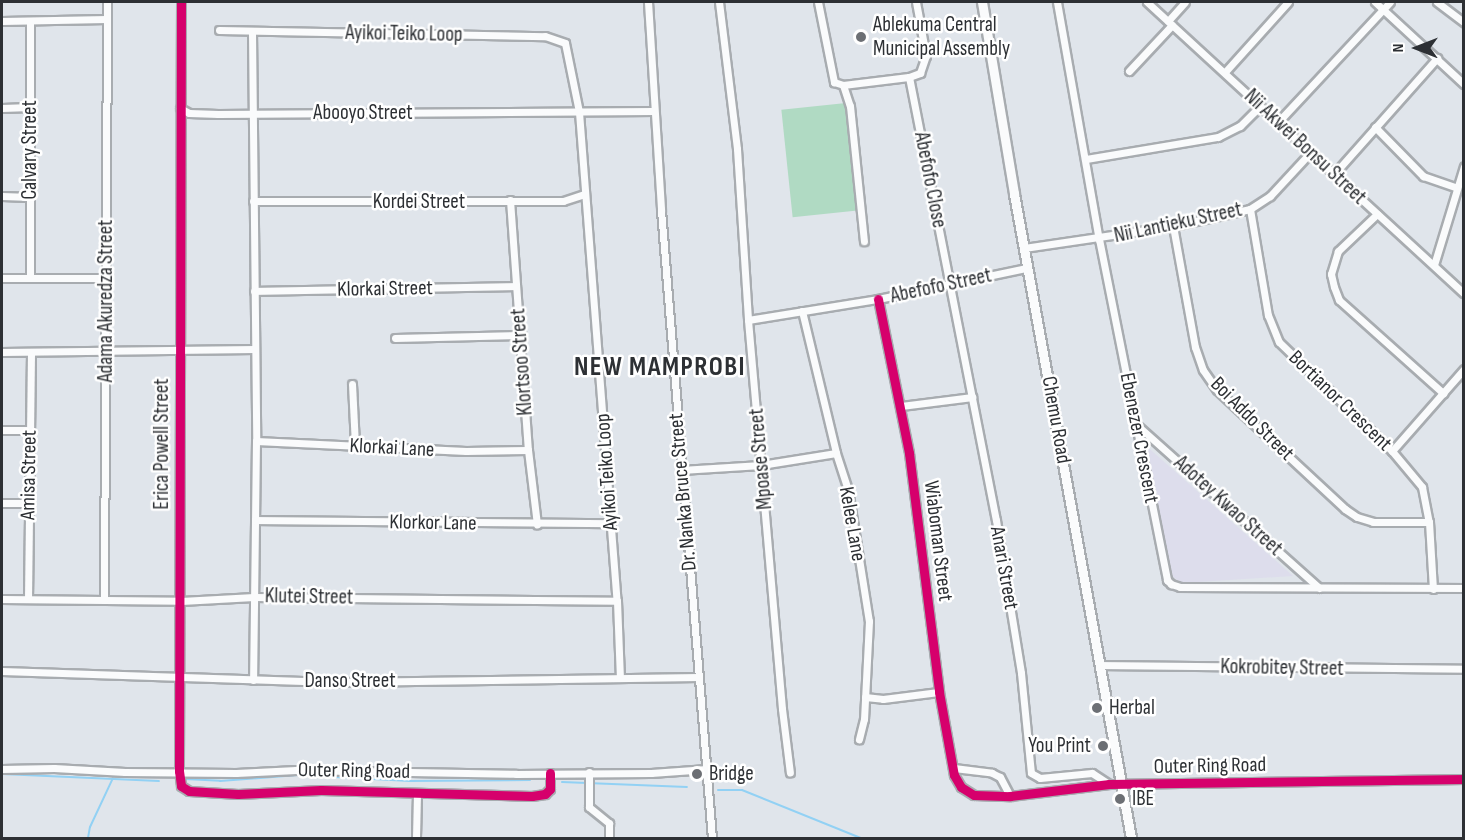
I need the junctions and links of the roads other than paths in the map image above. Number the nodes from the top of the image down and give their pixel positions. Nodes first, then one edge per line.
1 (107, 2) edge
2 (181, 2) edge
3 (648, 2) edge
4 (719, 2) edge
5 (818, 2) edge
6 (916, 2) edge
7 (982, 2) edge
8 (1057, 2) edge
9 (1147, 2) edge
10 (1185, 2) edge
11 (1288, 2) edge
12 (1375, 2) edge
13 (1390, 2) edge
14 (1437, 2) edge
15 (1384, 9) junction
16 (107, 20) junction
17 (2, 21) edge
18 (30, 22) junction
19 (1464, 22) edge
20 (1170, 23) junction
21 (219, 30) dead end
22 (252, 32) junction
23 (1437, 58) junction
24 (1129, 71) dead end
25 (1225, 72) junction
26 (909, 76) junction
27 (1464, 84) edge
28 (843, 85) junction
29 (1260, 106) junction
30 (30, 107) junction
31 (2, 108) edge
32 (180, 108) junction
33 (654, 111) junction
34 (251, 112) junction
35 (579, 112) junction
36 (1278, 122) junction
37 (1375, 127) junction
38 (1310, 153) junction
39 (1086, 159) junction
40 (1464, 166) edge
41 (1335, 173) junction
42 (1457, 188) junction
43 (585, 194) junction
44 (2, 196) edge
45 (30, 197) junction
46 (510, 200) junction
47 (253, 201) junction
48 (1250, 208) junction
49 (1377, 214) junction
50 (1173, 226) junction
51 (1099, 239) junction
52 (864, 241) dead end
53 (1024, 248) junction
54 (1434, 265) junction
55 (1027, 268) junction
56 (2, 278) edge
57 (30, 278) junction
58 (106, 278) junction
59 (951, 283) junction
60 (516, 286) junction
61 (254, 291) junction
62 (1464, 293) edge
63 (878, 299) junction
64 (802, 311) junction
65 (748, 320) junction
66 (522, 335) junction
67 (395, 338) dead end
68 (255, 349) junction
69 (106, 350) junction
70 (180, 350) junction
71 (2, 352) edge
72 (31, 352) junction
73 (1464, 369) edge
74 (352, 384) dead end
75 (1443, 393) junction
76 (972, 397) junction
77 (901, 406) junction
78 (1137, 425) junction
79 (2, 430) edge
80 (29, 430) junction
81 (255, 441) junction
82 (355, 446) junction
83 (528, 450) junction
84 (1392, 451) junction
85 (836, 453) junction
86 (761, 465) junction
87 (681, 470) junction
88 (2, 503) edge
89 (28, 503) junction
90 (255, 520) junction
91 (1429, 522) junction
92 (537, 524) junction
93 (611, 524) junction
94 (1319, 588) junction
95 (1464, 588) edge
96 (1433, 589) junction
97 (254, 597) junction
98 (2, 599) edge
99 (28, 599) junction
100 (104, 600) junction
101 (181, 601) junction
102 (617, 601) junction
103 (1100, 665) junction
104 (1464, 669) edge
105 (2, 671) edge
106 (181, 676) junction
107 (620, 678) junction
108 (699, 678) junction
109 (253, 680) junction
110 (939, 692) junction
111 (865, 697) junction
112 (859, 739) dead end
113 (954, 768) junction
114 (2, 769) edge
115 (707, 769) junction
116 (179, 771) junction
117 (589, 772) junction
118 (550, 773) junction
119 (790, 773) dead end
120 (1464, 779) edge
121 (1109, 784) junction
122 (1122, 786) junction
123 (961, 787) joint
124 (417, 792) junction
125 (1010, 796) junction
126 (416, 838) edge
127 (609, 838) edge
128 (712, 838) edge
129 (1131, 838) edge

1 - 16 street, Adama Akuredza Street
2 - 32 street
3 - 33 street, Dr. Nanka Bruce Street
4 - 65 street, Mpoase Street
5 - 28 street
6 - 26 street
7 - 53 street, Chemu Road
8 - 39 street, Ebenezer Crescent
9 - 20 street, Nii Akwei Bonsu Street
10 - 20 street
11 - 25 street
12 - 15 street
13 - 15 street
14 - 19 street
15 - 23 street
15 - 36 street
16 - 18 street
16 - 58 street, Adama Akuredza Street
17 - 18 street
18 - 30 street, Calvary Street
20 - 24 street
20 - 25 street, Nii Akwei Bonsu Street
21 - 22 street, Ayikoi Teiko Loop
22 - 34 street
22 - 35 street, Ayikoi Teiko Loop
23 - 27 street
23 - 37 street
25 - 29 street, Nii Akwei Bonsu Street
26 - 28 street
26 - 59 street, Abefofo Close
28 - 52 street
29 - 36 street, Nii Akwei Bonsu Street
29 - 39 street
30 - 31 street
30 - 45 street, Calvary Street
32 - 34 street, Abooyo Street
32 - 70 street, Erica Powell Street
33 - 35 street, Abooyo Street
33 - 87 street, Dr. Nanka Bruce Street
34 - 35 street, Abooyo Street
34 - 47 street
35 - 43 street, Ayikoi Teiko Loop
36 - 38 street, Nii Akwei Bonsu Street
37 - 41 street
37 - 42 street
38 - 41 street, Nii Akwei Bonsu Street
38 - 48 street, Nii Lantieku Street
39 - 51 street, Ebenezer Crescent
40 - 42 street
41 - 49 street, Nii Akwei Bonsu Street
42 - 54 street
43 - 46 street, Kordei Street
43 - 93 street, Ayikoi Teiko Loop
44 - 45 street
45 - 57 street, Calvary Street
46 - 47 street, Kordei Street
46 - 60 street, Klortsoo Street
47 - 61 street
48 - 50 street, Nii Lantieku Street
48 - 84 street, Bortianor Crescent
49 - 54 street, Nii Akwei Bonsu Street
49 - 75 street
50 - 51 street, Nii Lantieku Street
50 - 91 street, Boi Addo Street
51 - 53 street, Nii Lantieku Street
51 - 78 street, Ebenezer Crescent
53 - 55 street, Chemu Road
54 - 62 street, Nii Akwei Bonsu Street
55 - 59 street, Abefofo Street
55 - 103 street, Chemu Road
56 - 57 street
57 - 58 street
58 - 69 street, Adama Akuredza Street
59 - 63 street, Abefofo Street
59 - 76 street, Anari Street
60 - 61 street, Klorkai Street
60 - 66 street, Klortsoo Street
61 - 68 street
63 - 64 street, Abefofo Street
63 - 77 street, Wiaboman Street
64 - 65 street, Abefofo Street
64 - 85 street, Kelee Lane
65 - 86 street, Mpoase Street
66 - 67 street
66 - 83 street, Klortsoo Street
68 - 70 street
68 - 81 street
69 - 70 street
69 - 72 street
69 - 100 street, Adama Akuredza Street
70 - 101 street, Erica Powell Street
71 - 72 street
72 - 80 street, Amisa Street
73 - 75 street
74 - 82 street
75 - 84 street
76 - 77 street
76 - 121 street, Anari Street
77 - 110 street, Wiaboman Street
78 - 94 street, Adotey Kwao Street
78 - 94 street, Ebenezer Crescent
79 - 80 street
80 - 89 street, Amisa Street
81 - 82 street, Klorkai Lane
81 - 90 street
82 - 83 street, Klorkai Lane
83 - 92 street, Klortsoo Street
84 - 91 street, Bortianor Crescent
85 - 86 street
85 - 111 street, Kelee Lane
86 - 87 street
86 - 119 street, Mpoase Street
87 - 108 street, Dr. Nanka Bruce Street
88 - 89 street
89 - 99 street, Amisa Street
90 - 92 street, Klorkor Lane
90 - 97 street
91 - 96 street, Bortianor Crescent
92 - 93 street, Klorkor Lane
93 - 102 street, Ayikoi Teiko Loop
94 - 96 street, Ebenezer Crescent
95 - 96 street, Ebenezer Crescent
97 - 101 street, Klutei Street
97 - 102 street, Klutei Street
97 - 109 street
98 - 99 street, Klutei Street
99 - 100 street, Klutei Street
100 - 101 street, Klutei Street
101 - 106 street, Erica Powell Street
102 - 107 street, Ayikoi Teiko Loop
103 - 104 street, Kokrobitey Street
103 - 122 street, Chemu Road
105 - 106 street, Danso Street
106 - 109 street, Danso Street
106 - 116 street, Erica Powell Street
107 - 108 street, Danso Street
107 - 109 street, Danso Street
108 - 115 street, Dr. Nanka Bruce Street
110 - 111 street
110 - 113 street, Wiaboman Street
111 - 112 street, Kelee Lane
113 - 123 street, Wiaboman Street
113 - 125 street
114 - 116 street, Outer Ring Road
115 - 117 street, Outer Ring Road
115 - 128 street, Dr. Nanka Bruce Street
116 - 118 street, Outer Ring Road
116 - 124 street, Erica Powell Street
117 - 118 street, Outer Ring Road
117 - 127 street
118 - 124 street
120 - 122 street, Outer Ring Road
121 - 122 street, Outer Ring Road
121 - 125 street, Outer Ring Road
122 - 129 street, Chemu Road
123 - 125 street, Outer Ring Road
124 - 126 street

